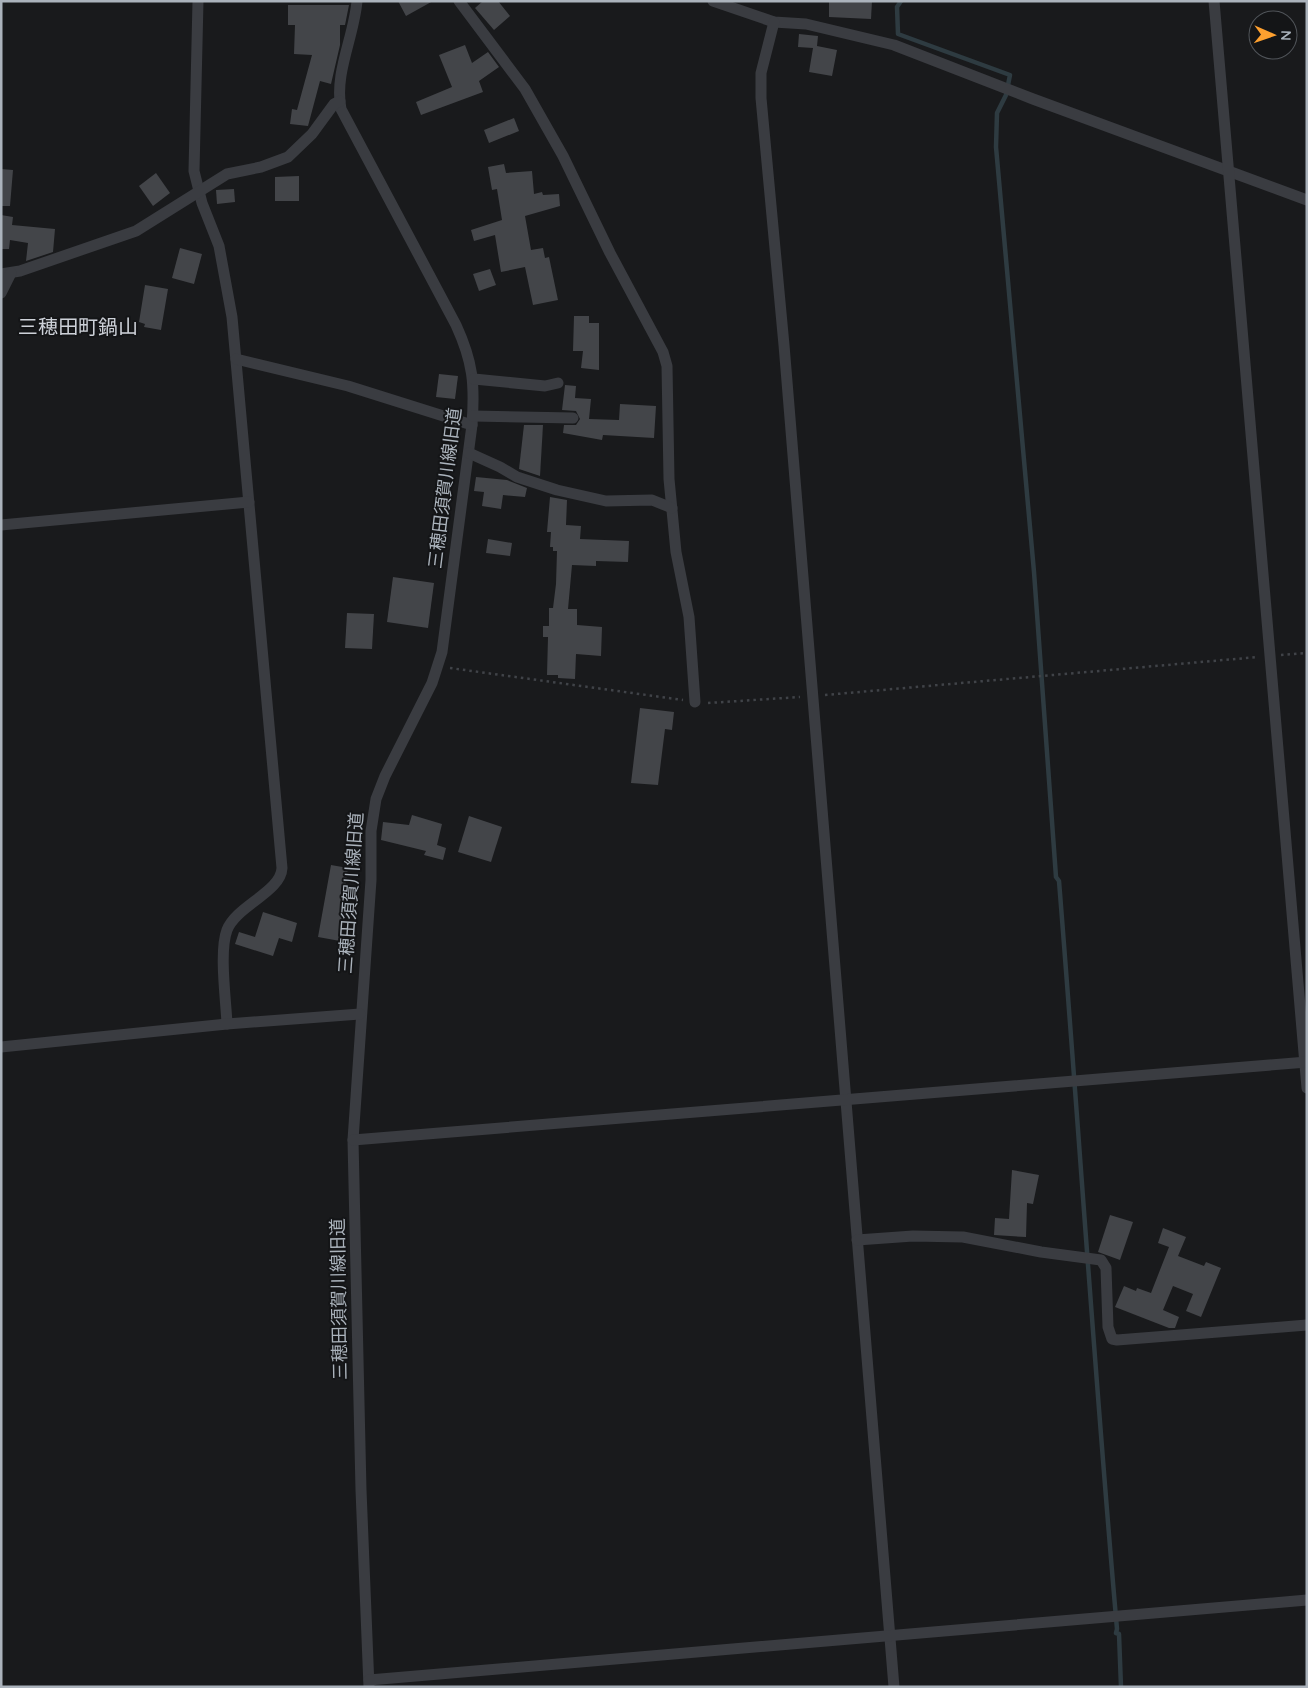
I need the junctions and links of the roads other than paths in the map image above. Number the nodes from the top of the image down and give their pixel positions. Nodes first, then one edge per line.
1 (198, 1) edge
2 (357, 1) edge
3 (459, 1) edge
4 (713, 1) edge
5 (1214, 1) edge
6 (774, 22) junction
7 (340, 101) junction
8 (1230, 170) junction
9 (199, 193) junction
10 (1307, 200) edge
11 (6, 274) edge
12 (1, 293) edge
13 (236, 359) junction
14 (474, 379) junction
15 (558, 383) dead end
16 (573, 418) dead end
17 (473, 420) junction
18 (469, 453) junction
19 (250, 502) junction
20 (672, 508) junction
21 (1, 525) edge
22 (694, 702) road end
23 (360, 1014) junction
24 (227, 1024) junction
25 (1, 1047) edge
26 (1306, 1062) edge
27 (1307, 1088) edge
28 (845, 1101) junction
29 (352, 1140) junction
30 (857, 1240) junction
31 (1307, 1325) edge
32 (1307, 1600) edge
33 (889, 1635) junction
34 (369, 1684) edge
35 (894, 1687) edge

1 - 9 street
2 - 7 street, 三穂田須賀川線旧道
3 - 20 street
4 - 6 street
5 - 8 street
6 - 8 street
6 - 28 street
7 - 9 street
7 - 14 street, 三穂田須賀川線旧道
8 - 10 street
8 - 26 street
9 - 11 street
9 - 13 street
11 - 12 street
13 - 17 street
13 - 19 street
14 - 15 street
14 - 17 street, 三穂田須賀川線旧道
16 - 17 street
17 - 18 street, 三穂田須賀川線旧道
18 - 20 street
18 - 23 street, 三穂田須賀川線旧道
19 - 21 street
19 - 24 street
20 - 22 street
23 - 24 street
23 - 29 street, 三穂田須賀川線旧道
24 - 25 street
26 - 27 street
26 - 28 street
28 - 29 street
28 - 30 street
29 - 34 street, 三穂田須賀川線旧道
30 - 31 street
30 - 33 street
32 - 33 street
33 - 34 street
33 - 35 street

